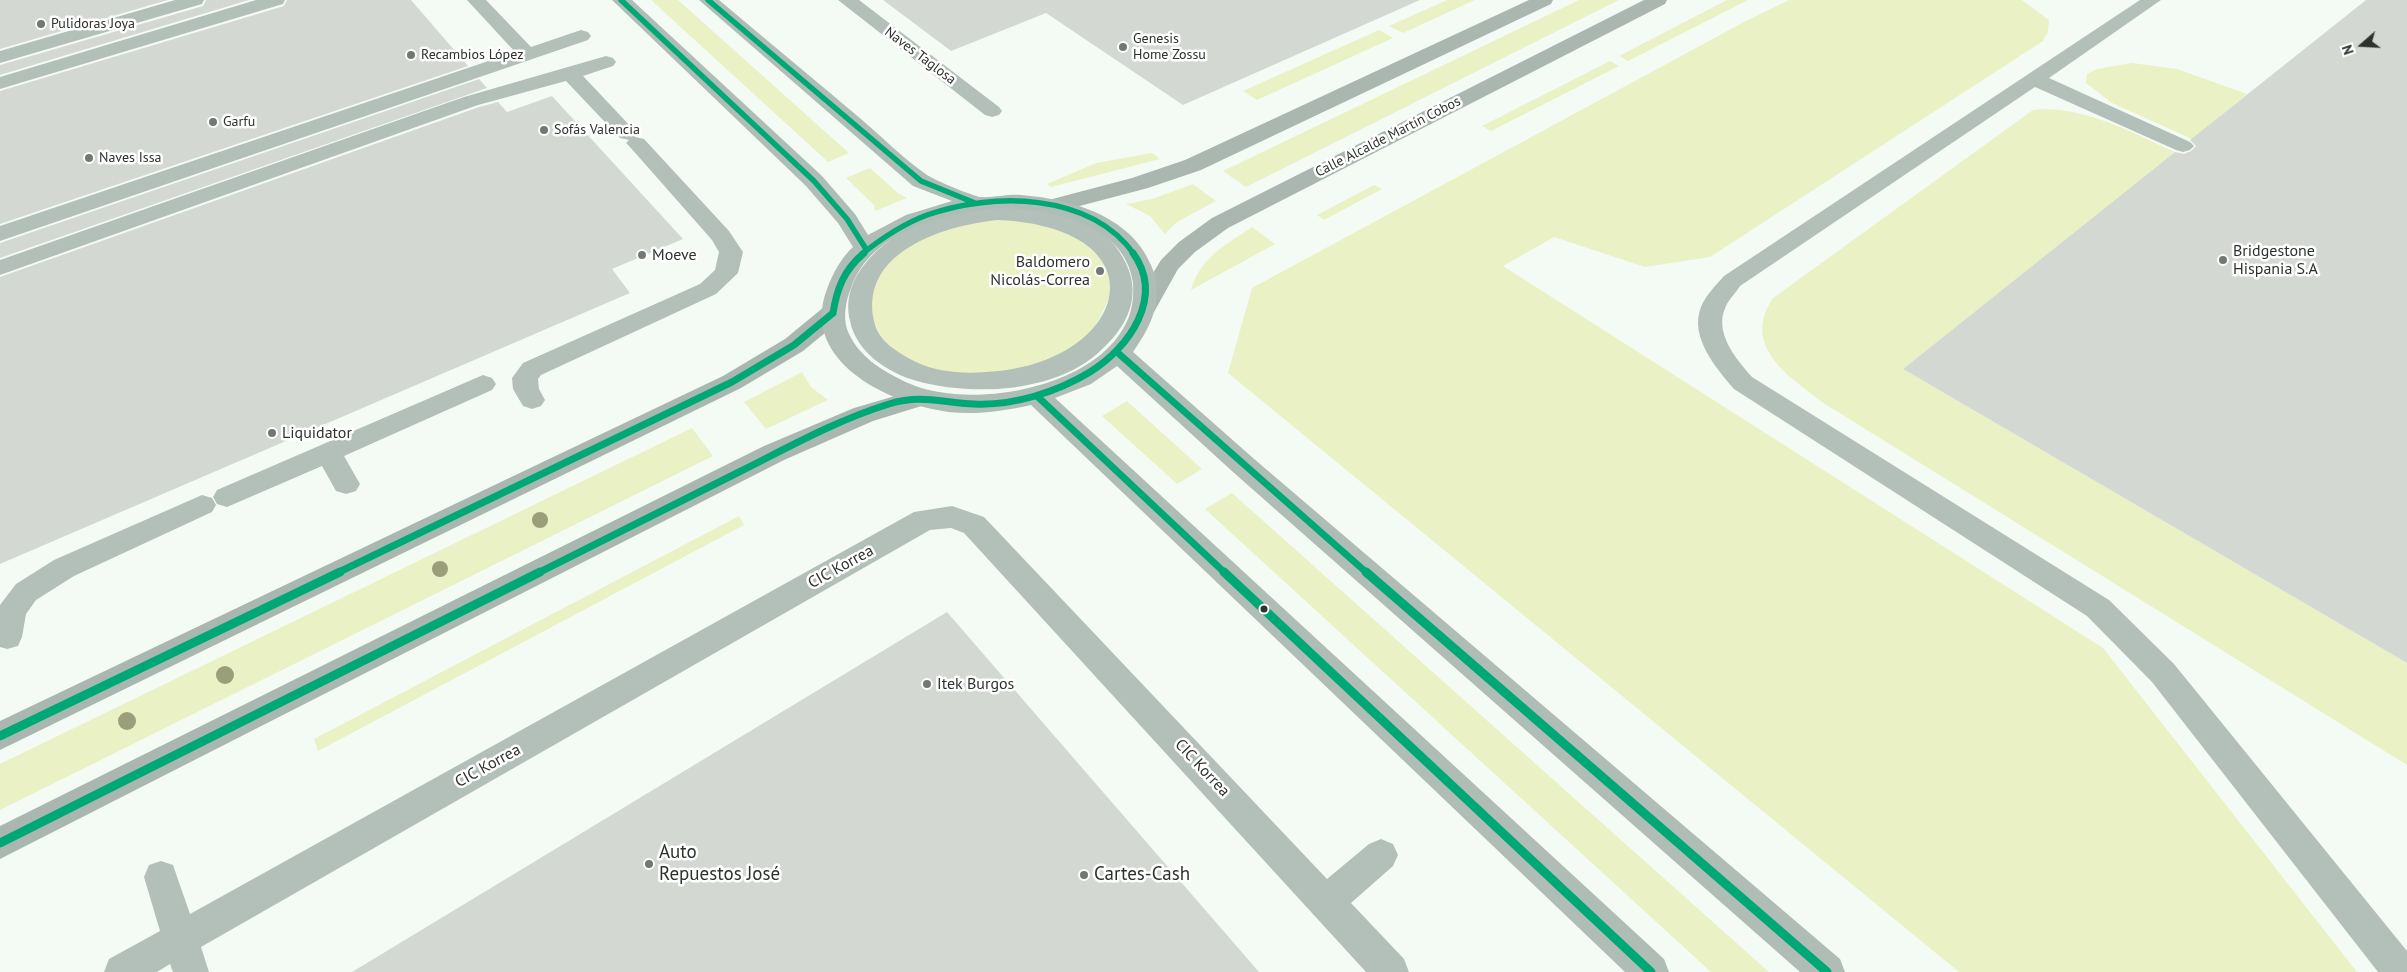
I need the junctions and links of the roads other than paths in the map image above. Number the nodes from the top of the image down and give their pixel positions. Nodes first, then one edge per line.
1 (195, 0) edge
2 (276, 0) edge
3 (476, 0) edge
4 (621, 0) edge
5 (708, 0) edge
6 (847, 0) edge
7 (1544, 0) edge
8 (1658, 0) edge
9 (2152, 0) edge
10 (581, 36) dead end
11 (527, 54) junction
12 (0, 57) edge
13 (606, 62) dead end
14 (570, 74) junction
15 (2034, 80) junction
16 (0, 83) edge
17 (992, 111) dead end
18 (2183, 146) dead end
19 (975, 203) junction
20 (1054, 206) junction
21 (0, 234) edge
22 (866, 248) junction
23 (0, 268) edge
24 (1145, 306) junction
25 (833, 312) junction
26 (1118, 352) junction
27 (483, 384) dead end
28 (924, 387) junction
29 (1037, 396) junction
30 (532, 400) dead end
31 (328, 452) junction
32 (346, 484) dead end
33 (7, 637) dead end
34 (0, 736) edge
35 (0, 843) edge
36 (1381, 855) dead end
37 (161, 877) dead end
38 (1327, 902) junction
39 (180, 939) junction
40 (122, 972) edge
41 (191, 972) edge
42 (1391, 972) edge
43 (1651, 972) edge
44 (1827, 972) edge
45 (2401, 972) edge

1 - 12 street
2 - 16 street
3 - 11 street
4 - 22 highway
5 - 19 highway
6 - 17 street, Naves Taglosa
7 - 20 main road
8 - 24 main road, Calle Alcalde Martín Cobos
9 - 15 street
10 - 11 street
11 - 21 street
13 - 14 street
14 - 23 street
14 - 30 street
15 - 18 street
15 - 45 street
19 - 20 highway
19 - 22 highway
20 - 24 highway
22 - 25 highway
24 - 26 highway
25 - 28 highway
25 - 34 main road
26 - 29 highway
26 - 44 highway
27 - 31 street
28 - 28 street
28 - 29 highway
28 - 35 main road
29 - 43 highway
31 - 32 street
31 - 33 street
36 - 38 street
37 - 39 street
38 - 39 street, CIC Korrea
38 - 42 street, CIC Korrea
39 - 40 street, CIC Korrea
39 - 41 street

